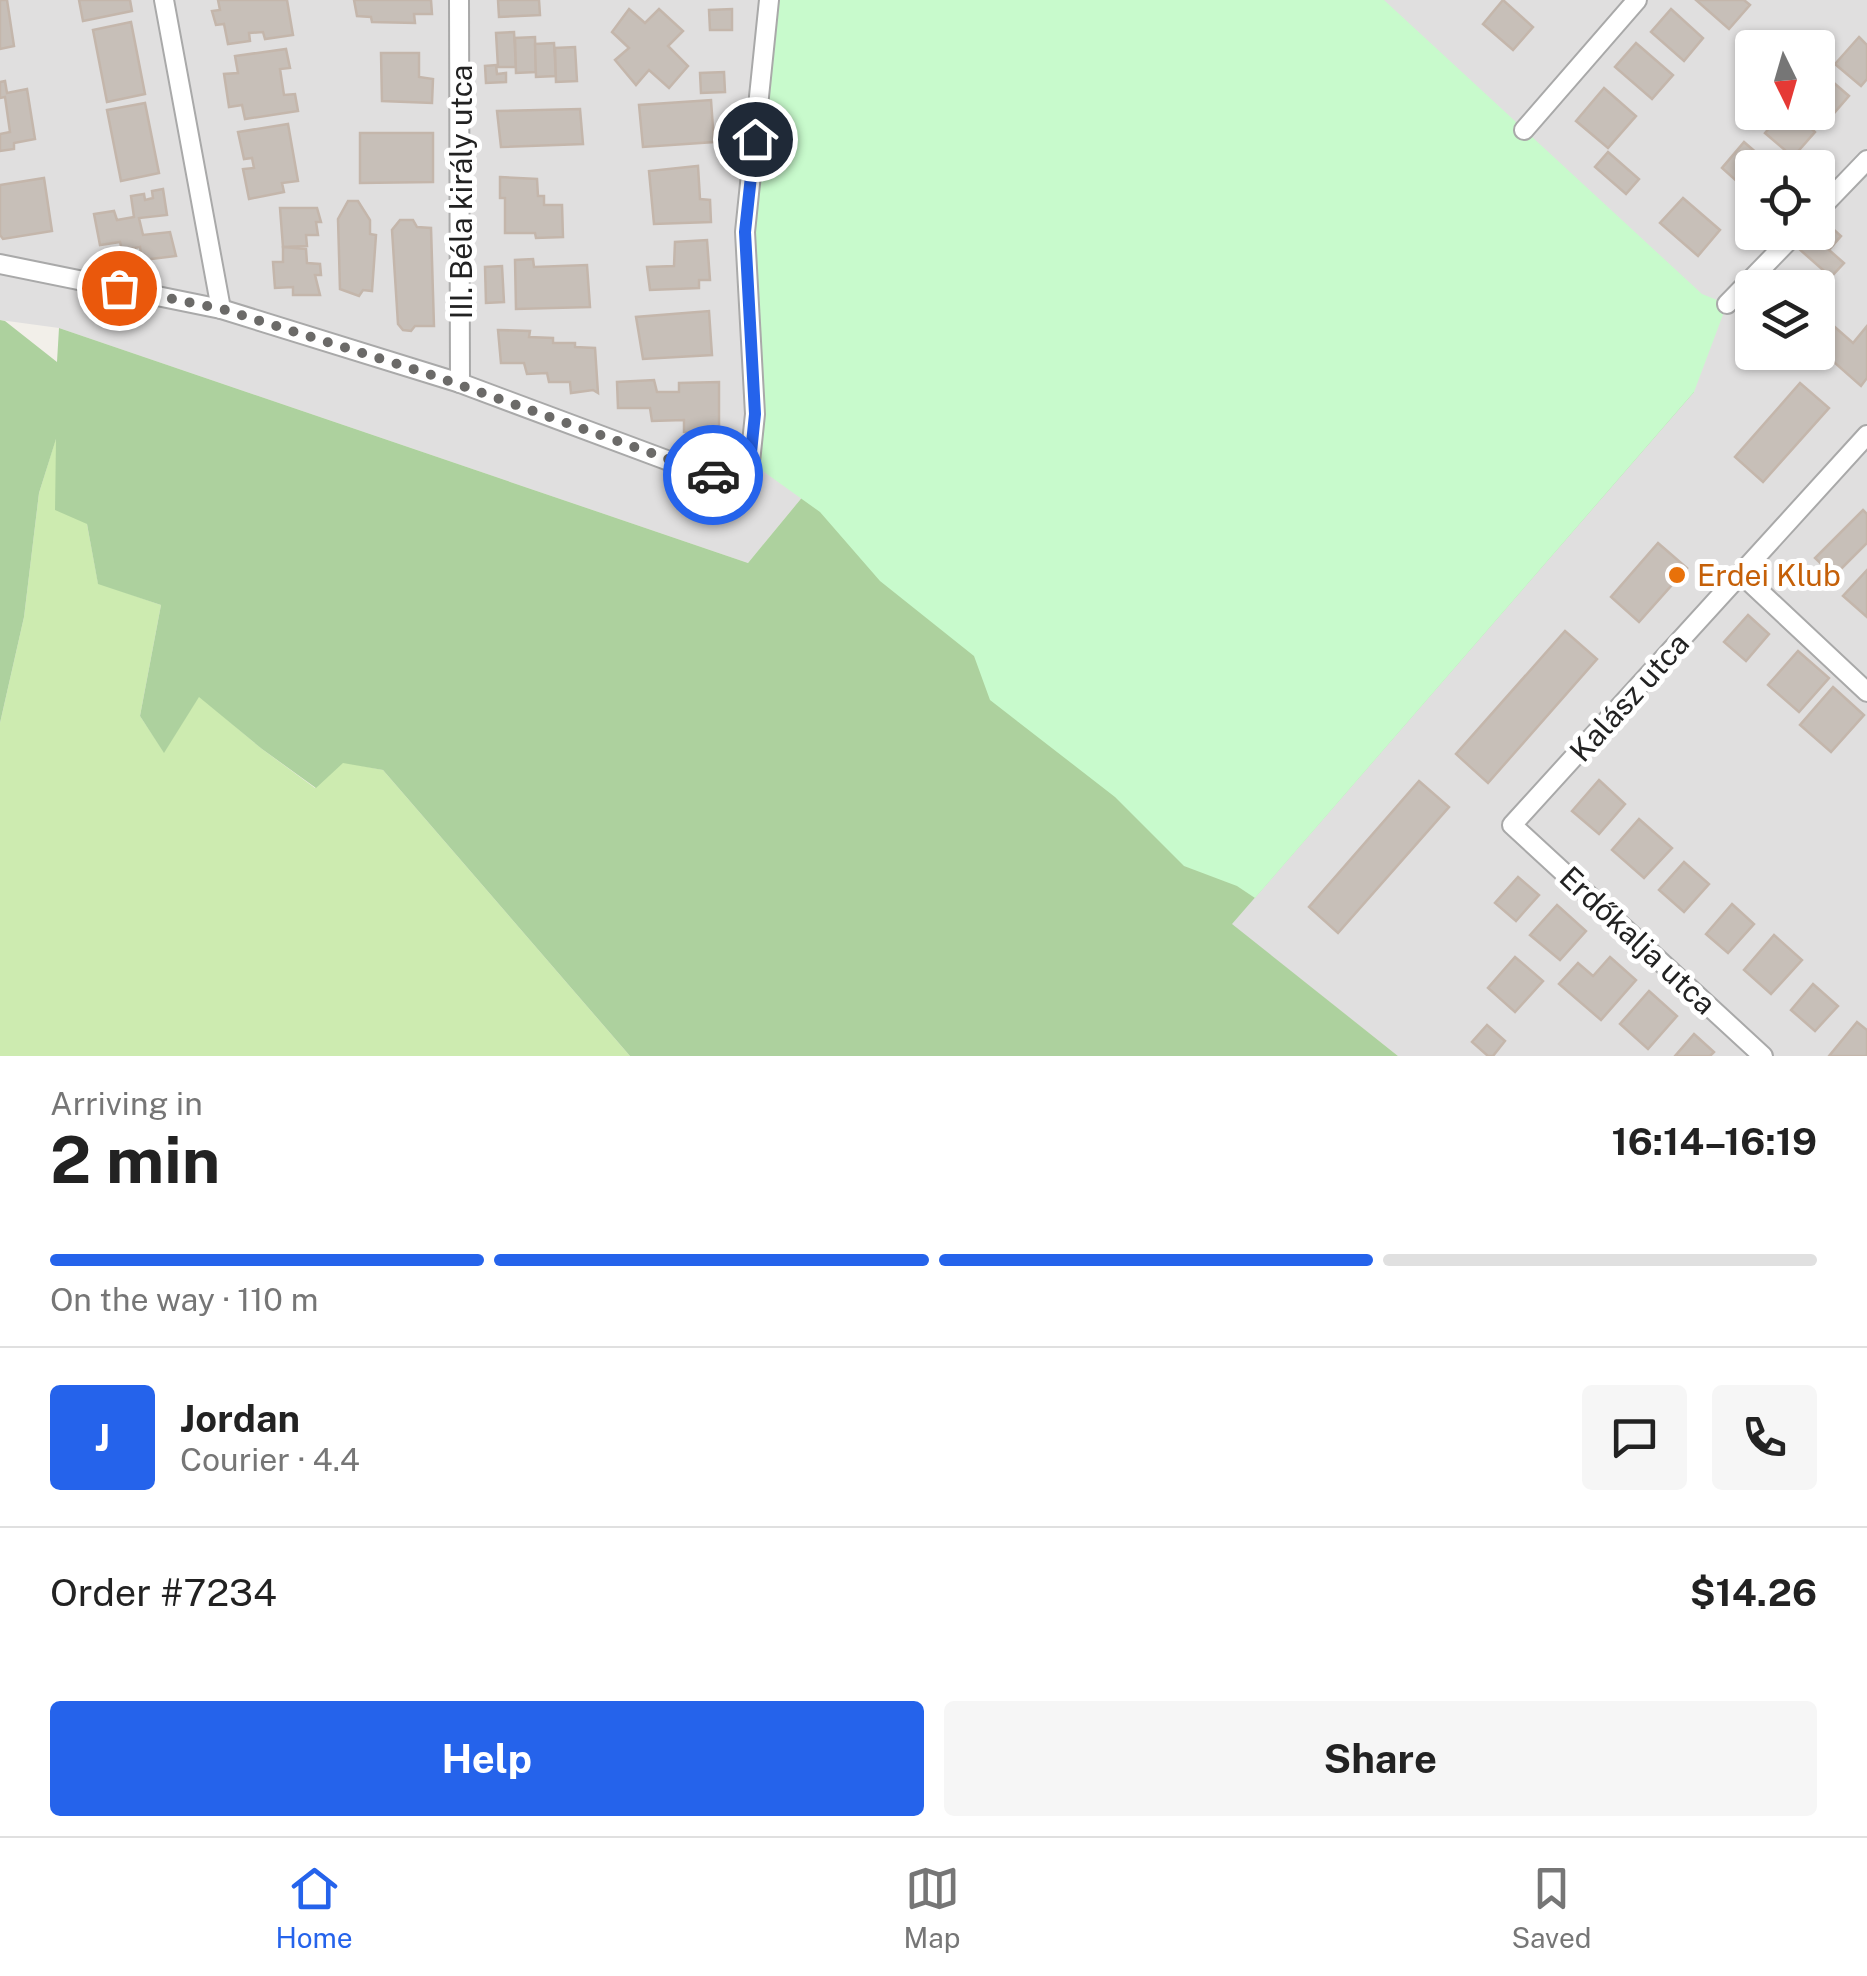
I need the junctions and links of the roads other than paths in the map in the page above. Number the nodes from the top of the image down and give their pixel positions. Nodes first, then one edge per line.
1 (164, 0) edge
2 (459, 0) edge
3 (768, 0) edge
4 (1637, 0) edge
5 (1524, 130) dead end
6 (1867, 160) edge
7 (1835, 193) edge
8 (1779, 250) edge
9 (0, 264) edge
10 (1727, 304) dead end
11 (222, 309) junction
12 (460, 384) junction
13 (1867, 436) edge
14 (1740, 574) junction
15 (1867, 692) edge
16 (1512, 824) joint
17 (1763, 1056) edge

1 - 11 street
2 - 12 street, III. Béla király utca
3 - 12 street
4 - 5 street
6 - 7 street
8 - 10 street
9 - 11 street
11 - 12 street
13 - 14 street, Kalász utca
14 - 15 street
14 - 16 street, Kalász utca
16 - 17 street, Erdőkalja utca

